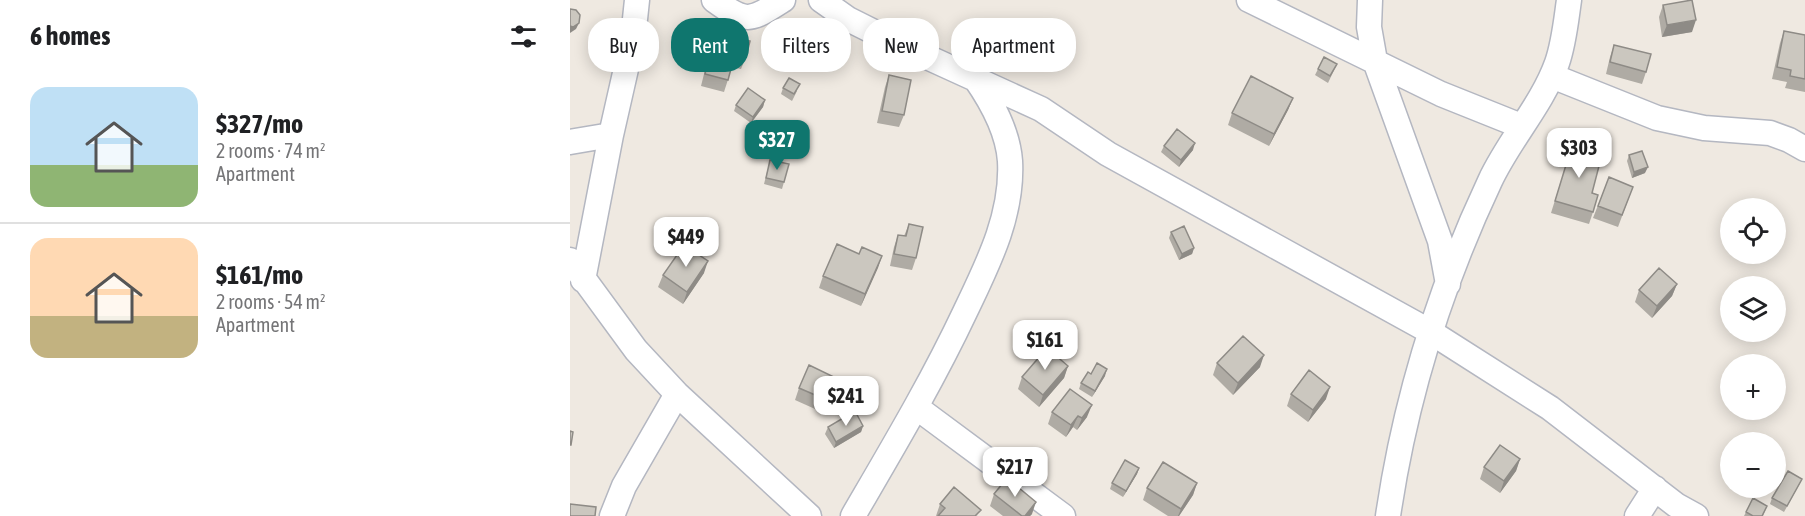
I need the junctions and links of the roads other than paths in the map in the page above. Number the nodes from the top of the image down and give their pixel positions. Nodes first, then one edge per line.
1 (637, 0) edge
2 (714, 0) edge
3 (783, 0) edge
4 (821, 0) edge
5 (1249, 0) edge
6 (1370, 0) edge
7 (1569, 0) edge
8 (1375, 61) junction
9 (1552, 76) junction
10 (975, 78) junction
11 (1521, 126) junction
12 (611, 135) junction
13 (570, 142) edge
14 (1805, 149) edge
15 (570, 260) edge
16 (1448, 284) junction
17 (583, 289) edge
18 (1429, 331) junction
19 (677, 394) junction
20 (916, 407) junction
21 (1655, 488) junction
22 (612, 516) edge
23 (809, 516) edge
24 (853, 516) edge
25 (1062, 516) edge
26 (1388, 516) edge
27 (1637, 516) edge
28 (1696, 516) edge

1 - 12 street
2 - 3 street
4 - 10 street
5 - 8 street
6 - 8 street
7 - 9 street
8 - 11 street
8 - 16 street
9 - 11 street
9 - 14 street
10 - 18 street
10 - 20 street
11 - 16 street
12 - 13 street
12 - 17 street
15 - 17 street
16 - 18 street
17 - 19 street
18 - 21 street
18 - 26 street
19 - 22 street
19 - 23 street
20 - 24 street
20 - 25 street
21 - 27 street
21 - 28 street

